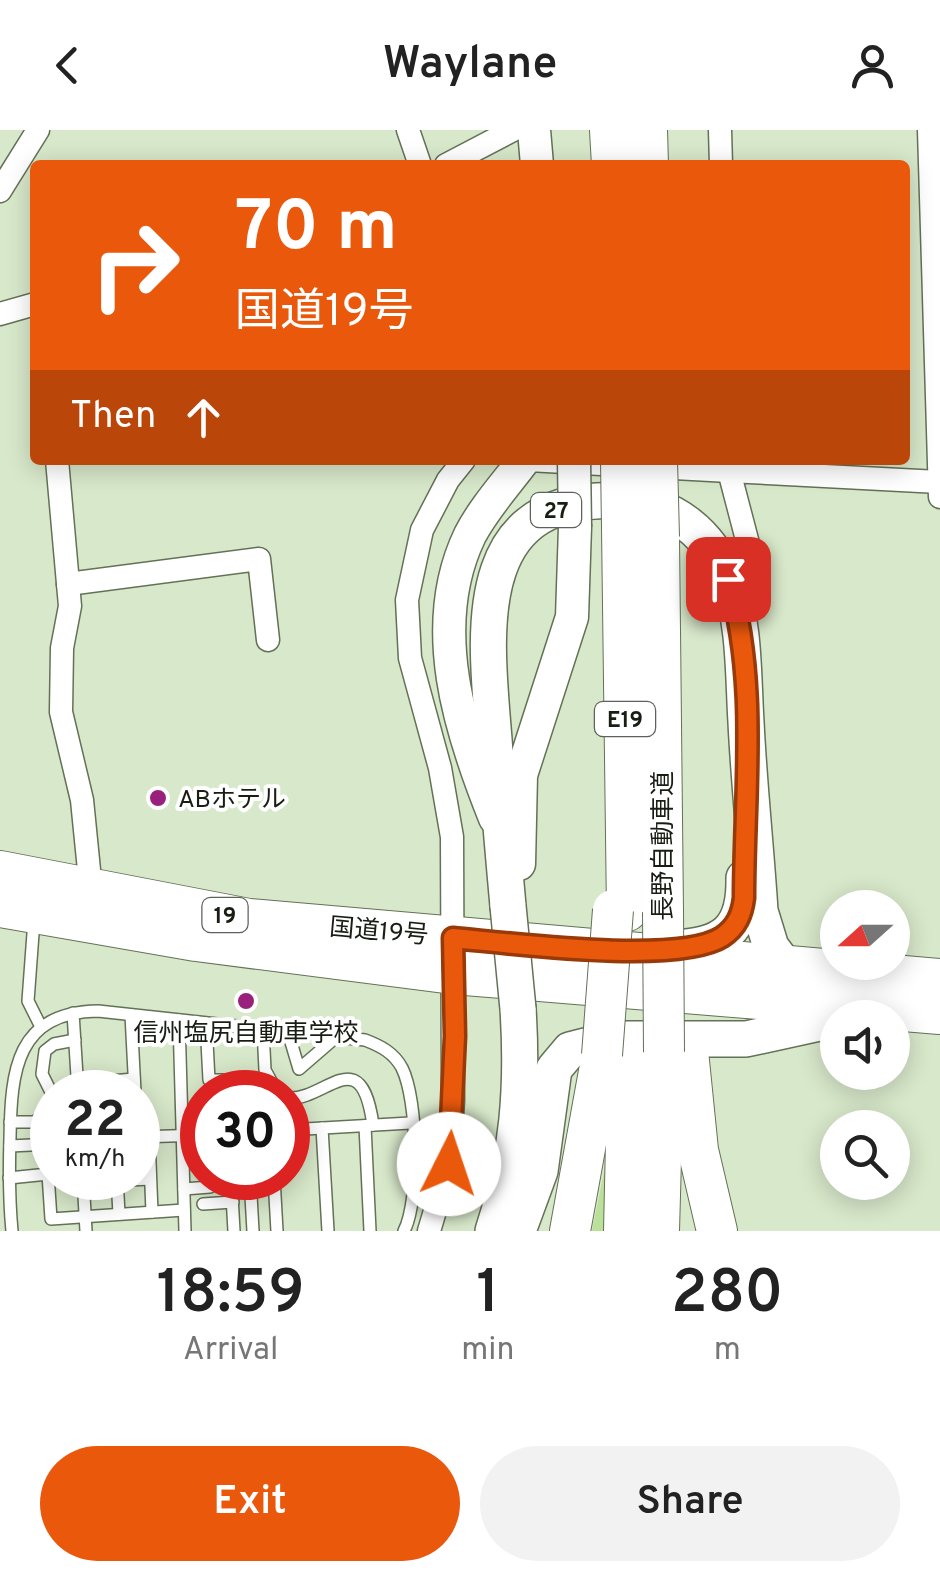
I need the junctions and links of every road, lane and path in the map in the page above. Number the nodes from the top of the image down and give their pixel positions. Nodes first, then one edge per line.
1 (38, 130) edge
2 (408, 130) edge
3 (513, 130) edge
4 (534, 130) edge
5 (610, 130) edge
6 (647, 130) edge
7 (720, 130) edge
8 (930, 130) edge
9 (418, 160) edge
10 (456, 160) edge
11 (537, 160) edge
12 (612, 160) edge
13 (648, 160) edge
14 (721, 160) edge
15 (0, 191) edge
16 (937, 202) edge
17 (30, 305) edge
18 (0, 314) edge
19 (938, 317) edge
20 (939, 428) edge
21 (57, 465) edge
22 (460, 465) edge
23 (522, 465) edge
24 (574, 465) edge
25 (622, 465) edge
26 (656, 465) edge
27 (695, 465) edge
28 (729, 466) edge
29 (940, 482) edge
30 (940, 497) edge
31 (640, 532) junction
32 (728, 579) junction
33 (68, 584) junction
34 (268, 640) dead end
35 (746, 725) junction
36 (502, 836) junction
37 (0, 872) edge
38 (91, 890) junction
39 (515, 906) junction
40 (17, 911) edge
41 (646, 911) junction
42 (572, 950) junction
43 (453, 956) junction
44 (769, 966) junction
45 (940, 979) edge
46 (724, 997) junction
47 (74, 1012) junction
48 (940, 1014) edge
49 (131, 1015) junction
50 (179, 1020) junction
51 (910, 1021) edge
52 (206, 1022) junction
53 (820, 1022) edge
54 (940, 1022) edge
55 (41, 1028) junction
56 (263, 1029) junction
57 (288, 1032) junction
58 (336, 1037) junction
59 (75, 1040) junction
60 (646, 1053) junction
61 (43, 1070) edge
62 (77, 1070) edge
63 (134, 1070) edge
64 (181, 1070) edge
65 (208, 1070) edge
66 (265, 1070) edge
67 (310, 1094) edge
68 (10, 1122) junction
69 (30, 1122) edge
70 (410, 1123) junction
71 (369, 1125) junction
72 (322, 1128) junction
73 (310, 1129) edge
74 (30, 1145) edge
75 (10, 1146) junction
76 (6, 1172) edge
77 (84, 1200) edge
78 (116, 1200) edge
79 (151, 1200) edge
80 (184, 1200) edge
81 (251, 1200) edge
82 (275, 1200) edge
83 (233, 1202) joint
84 (202, 1204) dead end
85 (184, 1210) junction
86 (152, 1212) junction
87 (112, 1215) junction
88 (85, 1216) junction
89 (425, 1221) edge
90 (6, 1230) edge
91 (86, 1231) edge
92 (108, 1231) edge
93 (185, 1231) edge
94 (234, 1231) edge
95 (253, 1231) edge
96 (277, 1231) edge
97 (328, 1231) edge
98 (370, 1231) edge
99 (404, 1231) edge
100 (493, 1231) edge
101 (518, 1231) edge
102 (570, 1231) edge
103 (624, 1231) edge
104 (659, 1231) edge
105 (717, 1231) edge

1 - 15 street
2 - 9 street
3 - 10 street
4 - 11 street
5 - 12 highway
6 - 13 highway
7 - 14 street
8 - 16 street
16 - 19 street
17 - 18 street
19 - 20 street
20 - 29 street
21 - 33 street
22 - 43 street
23 - 36 street
24 - 39 street, bridge
25 - 31 highway, 長野自動車道 / E19, bridge
26 - 31 highway, 長野自動車道 / E19, bridge
27 - 28 street
28 - 29 street
28 - 32 street
29 - 30 street
31 - 41 highway, 長野自動車道 / E19
31 - 41 highway, 長野自動車道 / E19
32 - 35 main road, 27
32 - 36 main road, 27
33 - 34 street
33 - 38 street
35 - 42 main road, 27
35 - 44 main road, 27
36 - 39 main road, 27
37 - 38 highway, 国道19号 / 19
38 - 43 highway, 国道19号 / 19
39 - 100 main road, 27, bridge
40 - 43 highway, 国道19号 / 19
40 - 55 lane
41 - 60 highway, bridge
41 - 60 highway, 長野自動車道 / E19, bridge
42 - 43 highway, 国道19号 / 19
42 - 44 highway, 国道19号 / 19
43 - 46 highway, 国道19号 / 19
43 - 89 street
44 - 45 highway, 国道19号 / 19
44 - 46 main road, 27
46 - 48 highway, 国道19号 / 19
47 - 49 lane
47 - 55 lane
47 - 59 lane
49 - 50 lane
49 - 63 lane
50 - 52 lane
50 - 64 lane
51 - 54 main road
52 - 56 lane
52 - 65 lane
53 - 101 main road
55 - 68 lane
56 - 57 lane
56 - 66 lane
57 - 58 lane
57 - 58 lane
58 - 70 lane
59 - 61 lane
59 - 62 lane
60 - 102 highway
60 - 103 highway, 長野自動車道 / E19
60 - 104 highway, 長野自動車道 / E19
60 - 105 highway
67 - 71 lane
68 - 69 lane
68 - 75 lane
70 - 71 lane
70 - 89 lane
71 - 72 lane
71 - 98 lane
72 - 73 lane
72 - 97 lane
74 - 75 lane
75 - 76 lane
76 - 88 lane
76 - 90 lane
77 - 88 lane
78 - 87 lane
79 - 86 lane
80 - 85 lane
81 - 95 lane
82 - 96 lane
83 - 84 lane
83 - 94 lane
85 - 86 lane
85 - 93 lane
86 - 87 lane
87 - 88 lane
87 - 92 lane
88 - 91 lane
89 - 99 lane

